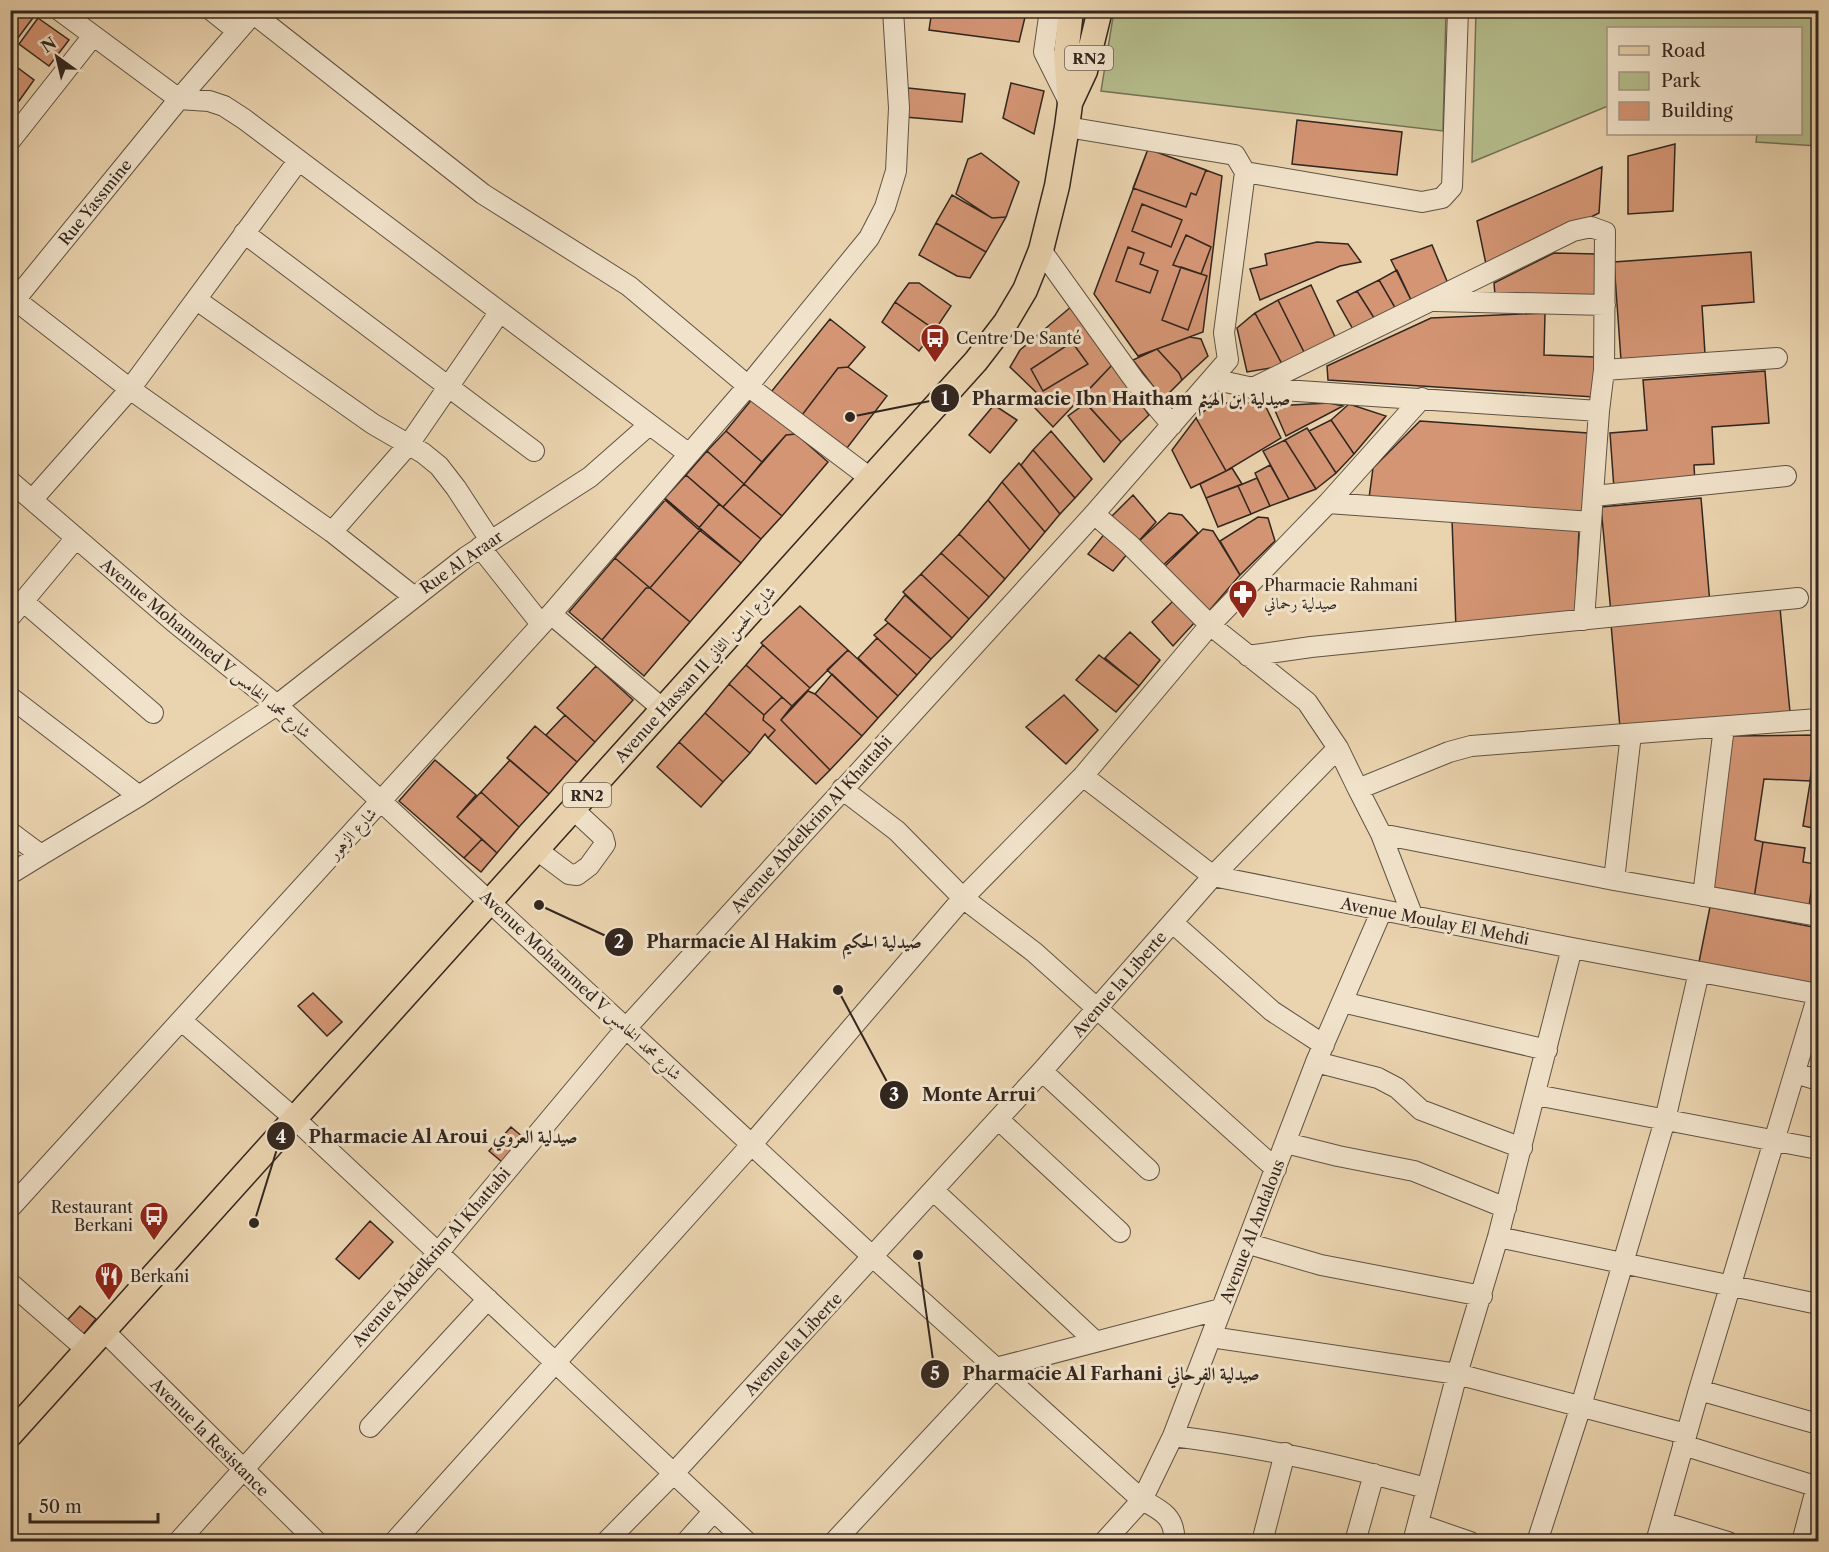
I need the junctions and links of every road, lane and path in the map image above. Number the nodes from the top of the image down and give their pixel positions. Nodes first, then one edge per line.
1 (59, 10) edge
2 (211, 10) edge
3 (893, 10) edge
4 (1050, 10) edge
5 (1071, 10) edge
6 (1100, 10) edge
7 (1458, 10) edge
8 (255, 12) edge
9 (236, 30) junction
10 (93, 36) junction
11 (179, 99) junction
12 (1068, 115) junction
13 (10, 141) edge
14 (298, 161) junction
15 (1245, 172) junction
16 (244, 232) junction
17 (1041, 250) junction
18 (12, 300) edge
19 (197, 300) junction
20 (1433, 301) junction
21 (1605, 305) junction
22 (499, 313) junction
23 (1777, 358) dead end
24 (1604, 370) junction
25 (1212, 380) junction
26 (748, 386) junction
27 (449, 388) junction
28 (1253, 388) junction
29 (130, 389) junction
30 (1422, 398) junction
31 (1599, 411) junction
32 (650, 425) junction
33 (1172, 425) junction
34 (410, 444) junction
35 (534, 451) dead end
36 (689, 454) junction
37 (1786, 476) dead end
38 (870, 478) junction
39 (10, 481) edge
40 (1594, 496) junction
41 (32, 500) junction
42 (1328, 502) junction
43 (1094, 514) junction
44 (1591, 522) junction
45 (332, 532) junction
46 (76, 538) junction
47 (485, 544) junction
48 (413, 596) junction
49 (1798, 598) dead end
50 (24, 602) junction
51 (10, 617) edge
52 (546, 619) junction
53 (1584, 620) junction
54 (1210, 625) junction
55 (1248, 656) junction
56 (10, 697) edge
57 (277, 705) junction
58 (664, 710) junction
59 (153, 713) dead end
60 (1818, 719) edge
61 (1724, 727) junction
62 (1631, 734) junction
63 (1338, 748) junction
64 (1083, 776) junction
65 (842, 789) junction
66 (1358, 789) junction
67 (139, 796) junction
68 (380, 802) junction
69 (574, 810) junction
70 (10, 832) edge
71 (1381, 834) junction
72 (537, 850) junction
73 (41, 855) junction
74 (10, 874) edge
75 (1213, 876) junction
76 (1614, 880) junction
77 (1703, 896) junction
78 (963, 898) junction
79 (489, 901) junction
80 (1382, 910) junction
81 (1818, 916) edge
82 (1413, 917) junction
83 (1173, 923) junction
84 (1572, 948) junction
85 (1699, 972) junction
86 (1818, 994) edge
87 (1342, 1002) junction
88 (1096, 1011) junction
89 (182, 1021) junction
90 (627, 1027) junction
91 (1547, 1050) junction
92 (1320, 1054) junction
93 (1042, 1071) junction
94 (1795, 1073) junction
95 (1818, 1080) edge
96 (1536, 1095) junction
97 (294, 1118) junction
98 (998, 1119) junction
99 (1665, 1120) junction
100 (1777, 1139) junction
101 (1286, 1143) junction
102 (752, 1144) junction
103 (1522, 1149) junction
104 (1818, 1149) edge
105 (1276, 1169) junction
106 (1149, 1170) dead end
107 (933, 1190) junction
108 (13, 1199) edge
109 (1506, 1208) junction
110 (1119, 1232) dead end
111 (1498, 1237) junction
112 (1249, 1244) junction
113 (438, 1253) junction
114 (873, 1257) junction
115 (1622, 1261) junction
116 (10, 1283) edge
117 (1730, 1287) junction
118 (1482, 1296) junction
119 (489, 1299) junction
120 (1818, 1304) edge
121 (1221, 1309) junction
122 (104, 1331) junction
123 (1210, 1337) junction
124 (1096, 1341) junction
125 (87, 1350) junction
126 (556, 1361) junction
127 (996, 1368) junction
128 (1457, 1374) junction
129 (1699, 1389) junction
130 (1581, 1406) junction
131 (1818, 1424) edge
132 (370, 1427) dead end
133 (10, 1435) edge
134 (1173, 1436) junction
135 (1685, 1440) junction
136 (1285, 1453) junction
137 (243, 1469) junction
138 (674, 1474) junction
139 (1374, 1474) junction
140 (1818, 1485) edge
141 (1426, 1488) junction
142 (1142, 1500) junction
143 (714, 1510) junction
144 (1662, 1522) junction
145 (1415, 1533) edge
146 (178, 1542) edge
147 (317, 1542) edge
148 (394, 1542) edge
149 (606, 1542) edge
150 (686, 1542) edge
151 (747, 1542) edge
152 (834, 1542) edge
153 (1104, 1542) edge
154 (1174, 1542) edge
155 (1262, 1542) edge
156 (1355, 1542) edge
157 (1470, 1542) edge
158 (1537, 1542) edge
159 (1656, 1542) edge
160 (1728, 1542) edge
161 (1802, 1542) edge

1 - 10 street
2 - 9 street
3 - 26 street, شارع الزهور
4 - 12 street
5 - 12 main road, Avenue Hassan II شارع الحسن الثاني / RN2
6 - 12 main road, Avenue Hassan II شارع الحسن الثاني / RN2
7 - 15 street
8 - 9 street, Rue Yassmine
8 - 26 street
9 - 11 street, Rue Yassmine
10 - 11 street
10 - 13 street
11 - 14 street
11 - 18 street, Rue Yassmine
12 - 15 street
12 - 17 main road, Avenue Hassan II شارع الحسن الثاني / RN2
14 - 16 street
14 - 22 street
15 - 25 street, Avenue Abdelkrim Al Khattabi
16 - 19 street
16 - 27 street
17 - 33 street
17 - 38 main road, Avenue Hassan II شارع الحسن الثاني / RN2
18 - 29 street
19 - 29 street
19 - 34 street
20 - 21 street
20 - 21 street
20 - 28 street
21 - 24 street
22 - 27 street
22 - 32 street
23 - 24 street
24 - 31 street
25 - 28 street
25 - 33 street, Avenue Abdelkrim Al Khattabi
26 - 36 street, شارع الزهور
26 - 38 street
27 - 34 street
27 - 35 street
28 - 30 street
29 - 41 street
29 - 45 street
30 - 31 street
30 - 42 street
31 - 40 street
32 - 36 street
32 - 47 street, Rue Al Araar
33 - 43 street, Avenue Abdelkrim Al Khattabi
34 - 45 street
34 - 47 street
36 - 52 street, شارع الزهور
37 - 40 street
38 - 58 main road, Avenue Hassan II شارع الحسن الثاني / RN2
39 - 41 street, Avenue Mohammed V شارع محمد الخامس
40 - 44 street
41 - 46 street, Avenue Mohammed V شارع محمد الخامس
42 - 44 street
42 - 54 street
43 - 54 street
43 - 65 street, Avenue Abdelkrim Al Khattabi
44 - 53 street
45 - 48 street
46 - 50 street
46 - 57 street, Avenue Mohammed V شارع محمد الخامس
47 - 48 street, Rue Al Araar
47 - 52 street
48 - 57 street, Rue Al Araar
49 - 53 street
50 - 51 street
50 - 59 street
52 - 58 street
52 - 68 street, شارع الزهور
53 - 55 street
54 - 55 street
54 - 64 street
55 - 63 street
56 - 67 street
57 - 67 street, Rue Al Araar
57 - 68 street, Avenue Mohammed V شارع محمد الخامس
58 - 69 main road, Avenue Hassan II شارع الحسن الثاني / RN2
60 - 61 street
61 - 62 street
61 - 77 street
62 - 66 street
62 - 76 street
63 - 66 street
63 - 75 street, Avenue la Liberte
64 - 75 street, Avenue Moulay El Mehdi
64 - 78 street
65 - 78 street
65 - 90 street, Avenue Abdelkrim Al Khattabi
66 - 71 street
67 - 73 street, Rue Al Araar
68 - 79 street, Avenue Mohammed V شارع محمد الخامس
68 - 89 street, شارع الزهور
69 - 72 main road, Avenue Hassan II شارع الحسن الثاني / RN2
69 - 72 street
70 - 73 street
71 - 76 street
71 - 82 street
72 - 79 main road, Avenue Hassan II شارع الحسن الثاني / RN2
73 - 74 street, Rue Al Araar
75 - 80 street, Avenue Moulay El Mehdi
75 - 83 street, Avenue la Liberte
76 - 77 street
77 - 81 street
78 - 88 street
78 - 102 street
79 - 90 street, Avenue Mohammed V شارع محمد الخامس
79 - 97 main road, Avenue Hassan II شارع الحسن الثاني / RN2
80 - 82 street, Avenue Moulay El Mehdi
80 - 87 street, Avenue Al Andalous
82 - 84 street, Avenue Moulay El Mehdi
83 - 88 street, Avenue la Liberte
83 - 92 street
84 - 85 street, Avenue Moulay El Mehdi
84 - 91 street
85 - 86 street, Avenue Moulay El Mehdi
85 - 99 street
86 - 94 street
87 - 91 street
87 - 92 street, Avenue Al Andalous
88 - 93 street, Avenue la Liberte
88 - 105 street
89 - 97 street
89 - 108 street, شارع الزهور
90 - 102 street, Avenue Mohammed V شارع محمد الخامس
90 - 113 street, Avenue Abdelkrim Al Khattabi
91 - 96 street
92 - 101 street, Avenue Al Andalous
92 - 103 street
93 - 98 street, Avenue la Liberte
93 - 106 street
94 - 95 street
94 - 100 street
96 - 99 street
96 - 103 street
97 - 113 street
97 - 122 main road, Avenue Hassan II شارع الحسن الثاني / RN2
98 - 107 street, Avenue la Liberte
98 - 110 street
99 - 100 street
99 - 115 street
100 - 104 street
100 - 117 street
101 - 105 street, Avenue Al Andalous
101 - 109 street
102 - 114 street, Avenue Mohammed V شارع محمد الخامس
102 - 126 street
103 - 109 street
105 - 112 street, Avenue Al Andalous
107 - 114 street, Avenue la Liberte
107 - 124 street
109 - 111 street
111 - 115 street
111 - 118 street
112 - 118 street
112 - 121 street, Avenue Al Andalous
113 - 119 street
113 - 137 street, Avenue Abdelkrim Al Khattabi
114 - 127 street, Avenue Mohammed V شارع محمد الخامس
114 - 138 street, Avenue la Liberte
115 - 117 street
115 - 130 street
116 - 125 street
117 - 120 street
117 - 129 street
118 - 128 street
119 - 126 street
119 - 132 street
121 - 123 street, Avenue Al Andalous
121 - 124 street
122 - 125 main road, Avenue Hassan II شارع الحسن الثاني / RN2
122 - 137 street, Avenue la Resistance
123 - 128 street
123 - 134 street, Avenue Al Andalous
124 - 127 street
125 - 133 main road, Avenue Hassan II شارع الحسن الثاني / RN2
126 - 138 street
126 - 148 street
127 - 142 street, Avenue Mohammed V شارع محمد الخامس
127 - 152 street
128 - 130 street
128 - 141 street
129 - 131 street
129 - 135 street
130 - 135 street
130 - 158 street
134 - 136 street
134 - 142 street, Avenue Al Andalous
135 - 140 street
135 - 144 street
136 - 139 street
136 - 155 street
137 - 146 street, Avenue Abdelkrim Al Khattabi
137 - 147 street, Avenue la Resistance
138 - 143 street
138 - 149 street, Avenue la Liberte
139 - 141 street
139 - 156 street
140 - 161 street
141 - 145 street
142 - 153 street, Avenue Al Andalous
142 - 154 street, Avenue Mohammed V شارع محمد الخامس
143 - 150 street
143 - 151 street
144 - 159 street
144 - 160 street
145 - 157 street

